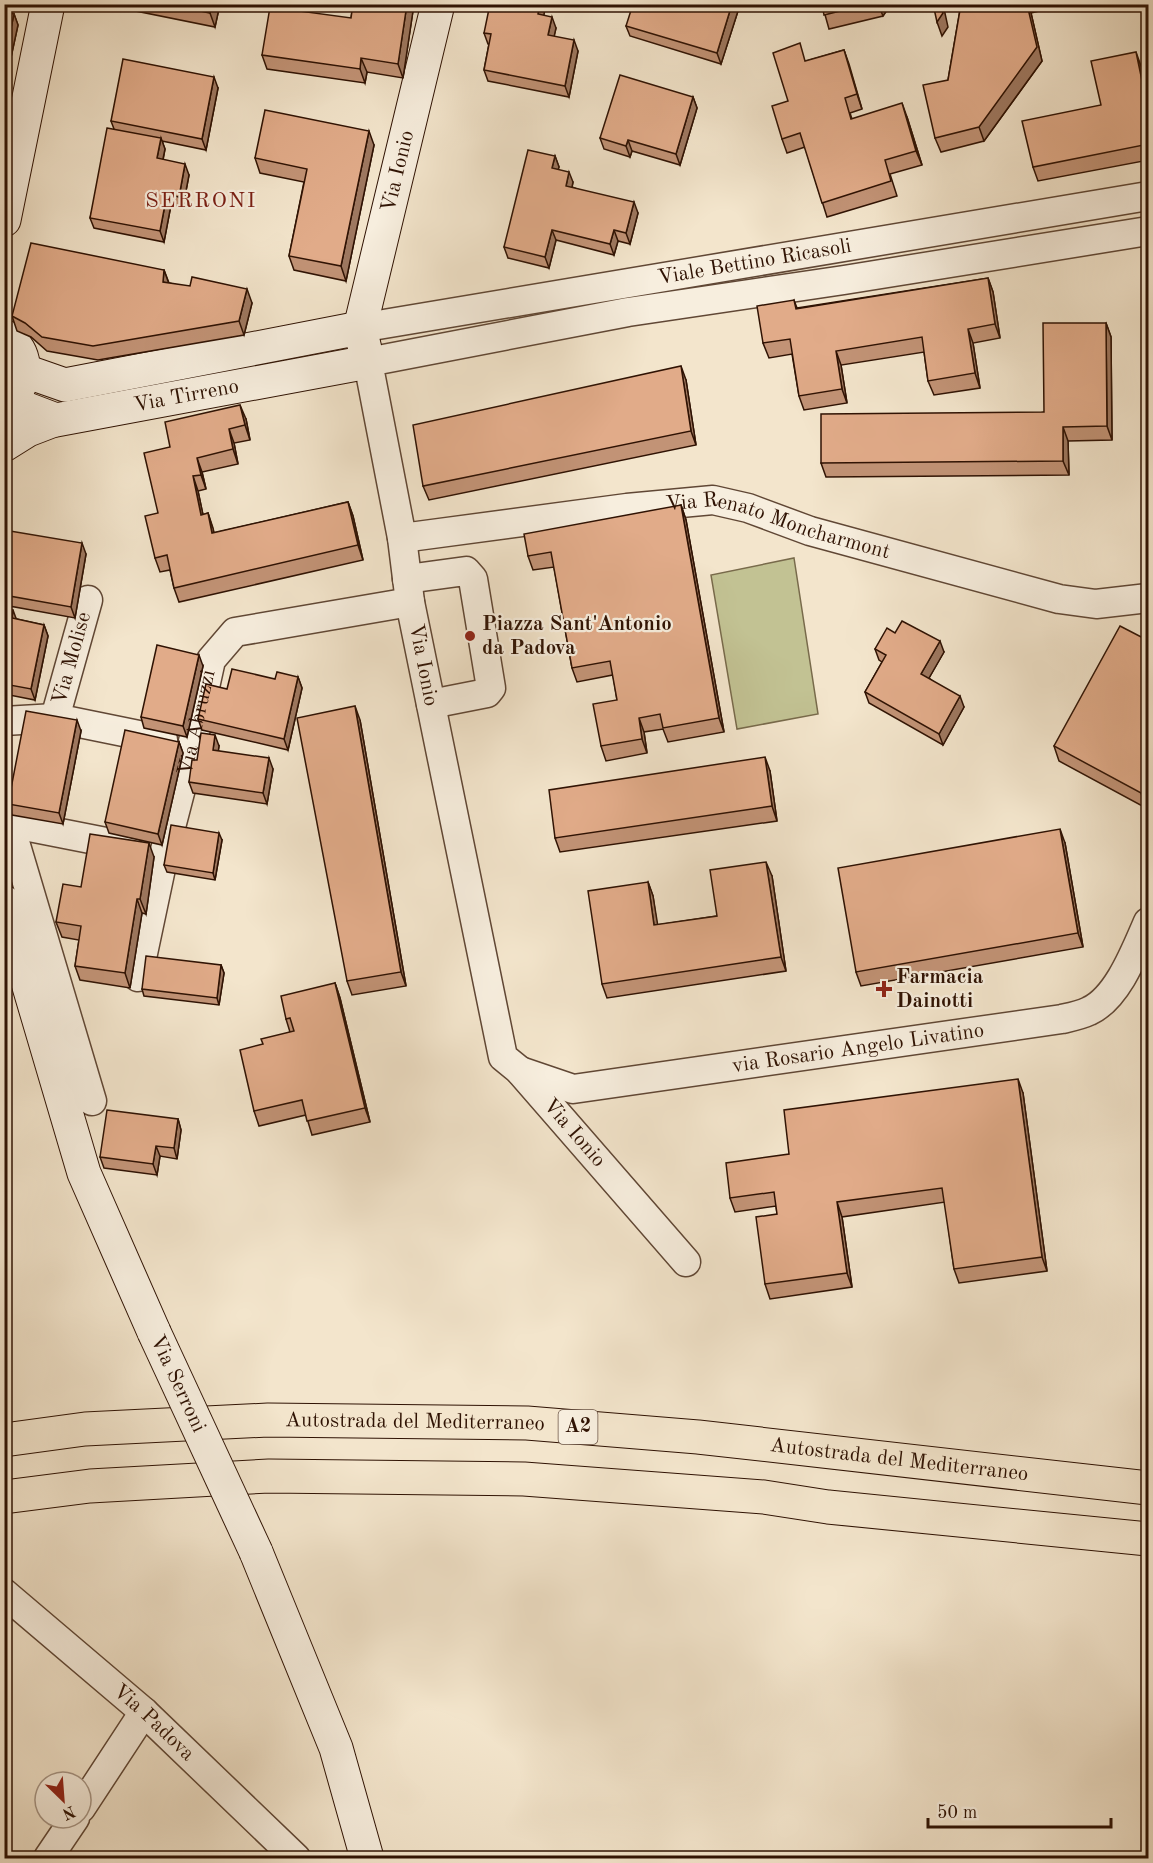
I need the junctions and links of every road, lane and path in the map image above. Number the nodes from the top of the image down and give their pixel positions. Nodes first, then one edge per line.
1 (48, 4) edge
2 (438, 4) edge
3 (1149, 196) edge
4 (4, 220) edge
5 (1149, 231) edge
6 (360, 328) junction
7 (4, 336) edge
8 (368, 362) junction
9 (25, 371) junction
10 (5, 402) edge
11 (54, 420) junction
12 (4, 446) edge
13 (402, 538) junction
14 (409, 590) junction
15 (1149, 598) edge
16 (88, 600) dead end
17 (431, 704) junction
18 (55, 718) junction
19 (4, 721) edge
20 (192, 746) junction
21 (7, 822) edge
22 (164, 854) junction
23 (4, 902) edge
24 (1149, 921) edge
25 (138, 977) dead end
26 (519, 1070) junction
27 (92, 1101) dead end
28 (686, 1262) dead end
29 (4, 1440) edge
30 (1149, 1488) edge
31 (4, 1497) edge
32 (1149, 1539) edge
33 (4, 1593) edge
34 (144, 1712) junction
35 (93, 1790) edge
36 (67, 1830) edge
37 (48, 1858) edge
38 (296, 1858) edge
39 (367, 1858) edge

1 - 4 street
2 - 6 street, Via Ionio
3 - 6 street, Viale Bettino Ricasoli
5 - 8 street, Viale Bettino Ricasoli
6 - 8 street, Via Ionio
6 - 9 street, Via Tirreno
7 - 9 street
8 - 11 street, Via Tirreno
8 - 13 street, Via Ionio
9 - 10 street
10 - 11 street
11 - 12 street, Via Tirreno
13 - 14 street, Via Ionio
13 - 15 street, Via Renato Moncharmont
14 - 17 street, Via Ionio
14 - 17 street
14 - 20 street, Via Abruzzi
16 - 18 street, Via Molise
17 - 26 street, Via Ionio
18 - 19 street
18 - 20 street
20 - 22 street, Via Abruzzi
21 - 22 street
21 - 27 street
22 - 25 street, Via Abruzzi
23 - 39 street, Via Serroni, bridge
24 - 26 street, via Rosario Angelo Livatino
26 - 28 street, Via Ionio
29 - 30 highway, Autostrada del Mediterraneo / A2
31 - 32 highway
33 - 34 street, Via Padova
34 - 35 street
34 - 38 street, Via Padova
36 - 37 street

